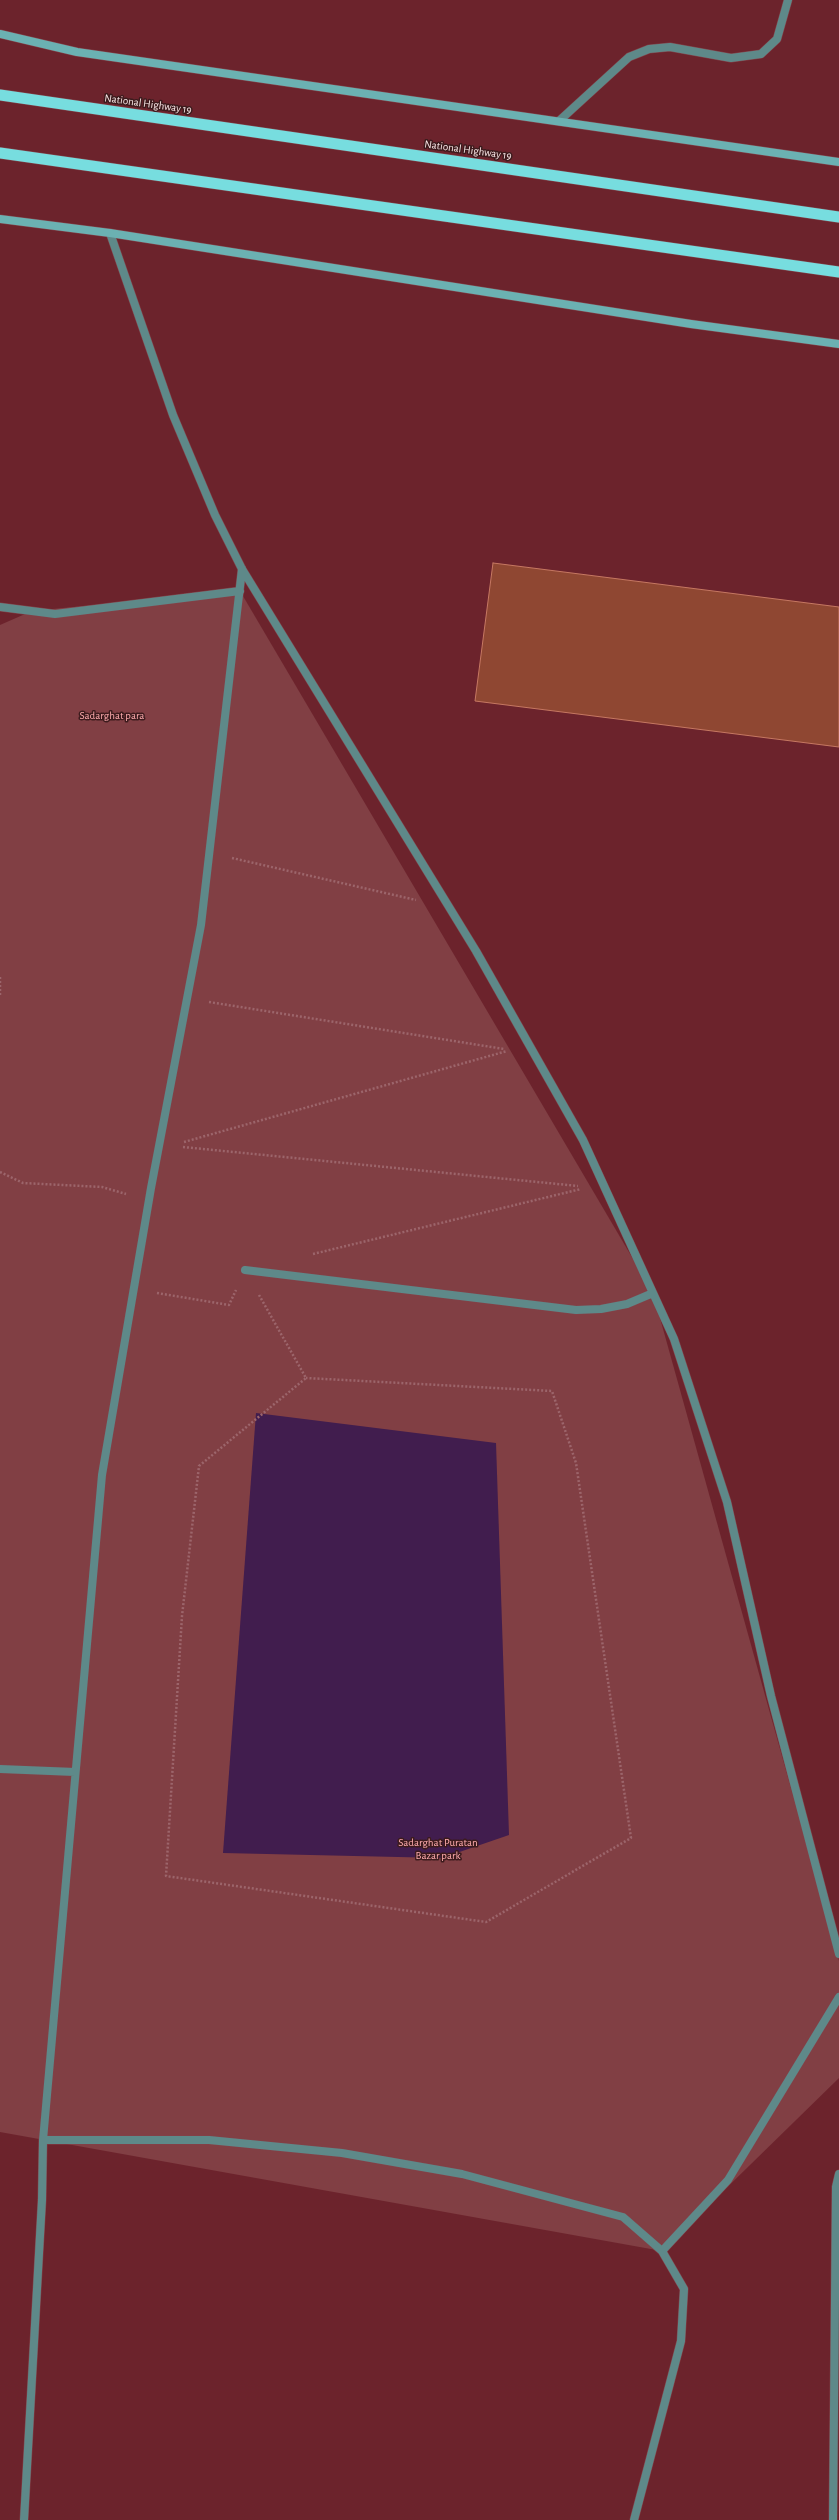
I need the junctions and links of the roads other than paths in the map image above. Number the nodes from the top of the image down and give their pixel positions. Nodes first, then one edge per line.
1 (788, 0) edge
2 (0, 34) edge
3 (0, 95) edge
4 (559, 121) junction
5 (0, 153) edge
6 (839, 162) edge
7 (839, 217) edge
8 (0, 219) edge
9 (110, 233) junction
10 (839, 272) edge
11 (839, 344) edge
12 (242, 569) junction
13 (240, 591) junction
14 (0, 607) edge
15 (245, 1270) road end
16 (653, 1293) junction
17 (0, 1769) edge
18 (76, 1772) junction
19 (839, 1954) edge
20 (839, 1997) edge
21 (43, 2140) junction
22 (839, 2174) edge
23 (662, 2251) junction
24 (24, 2520) edge
25 (634, 2520) edge
26 (833, 2520) edge

1 - 4 street
2 - 4 main road
3 - 7 highway, National Highway 19
4 - 6 main road
5 - 10 highway
8 - 9 main road
9 - 11 main road
9 - 12 street
12 - 13 street
12 - 16 street
13 - 14 street
13 - 18 street
15 - 16 street
16 - 19 street
17 - 18 street
18 - 21 street
20 - 23 street
21 - 23 street
21 - 24 street
22 - 26 street
23 - 25 street

